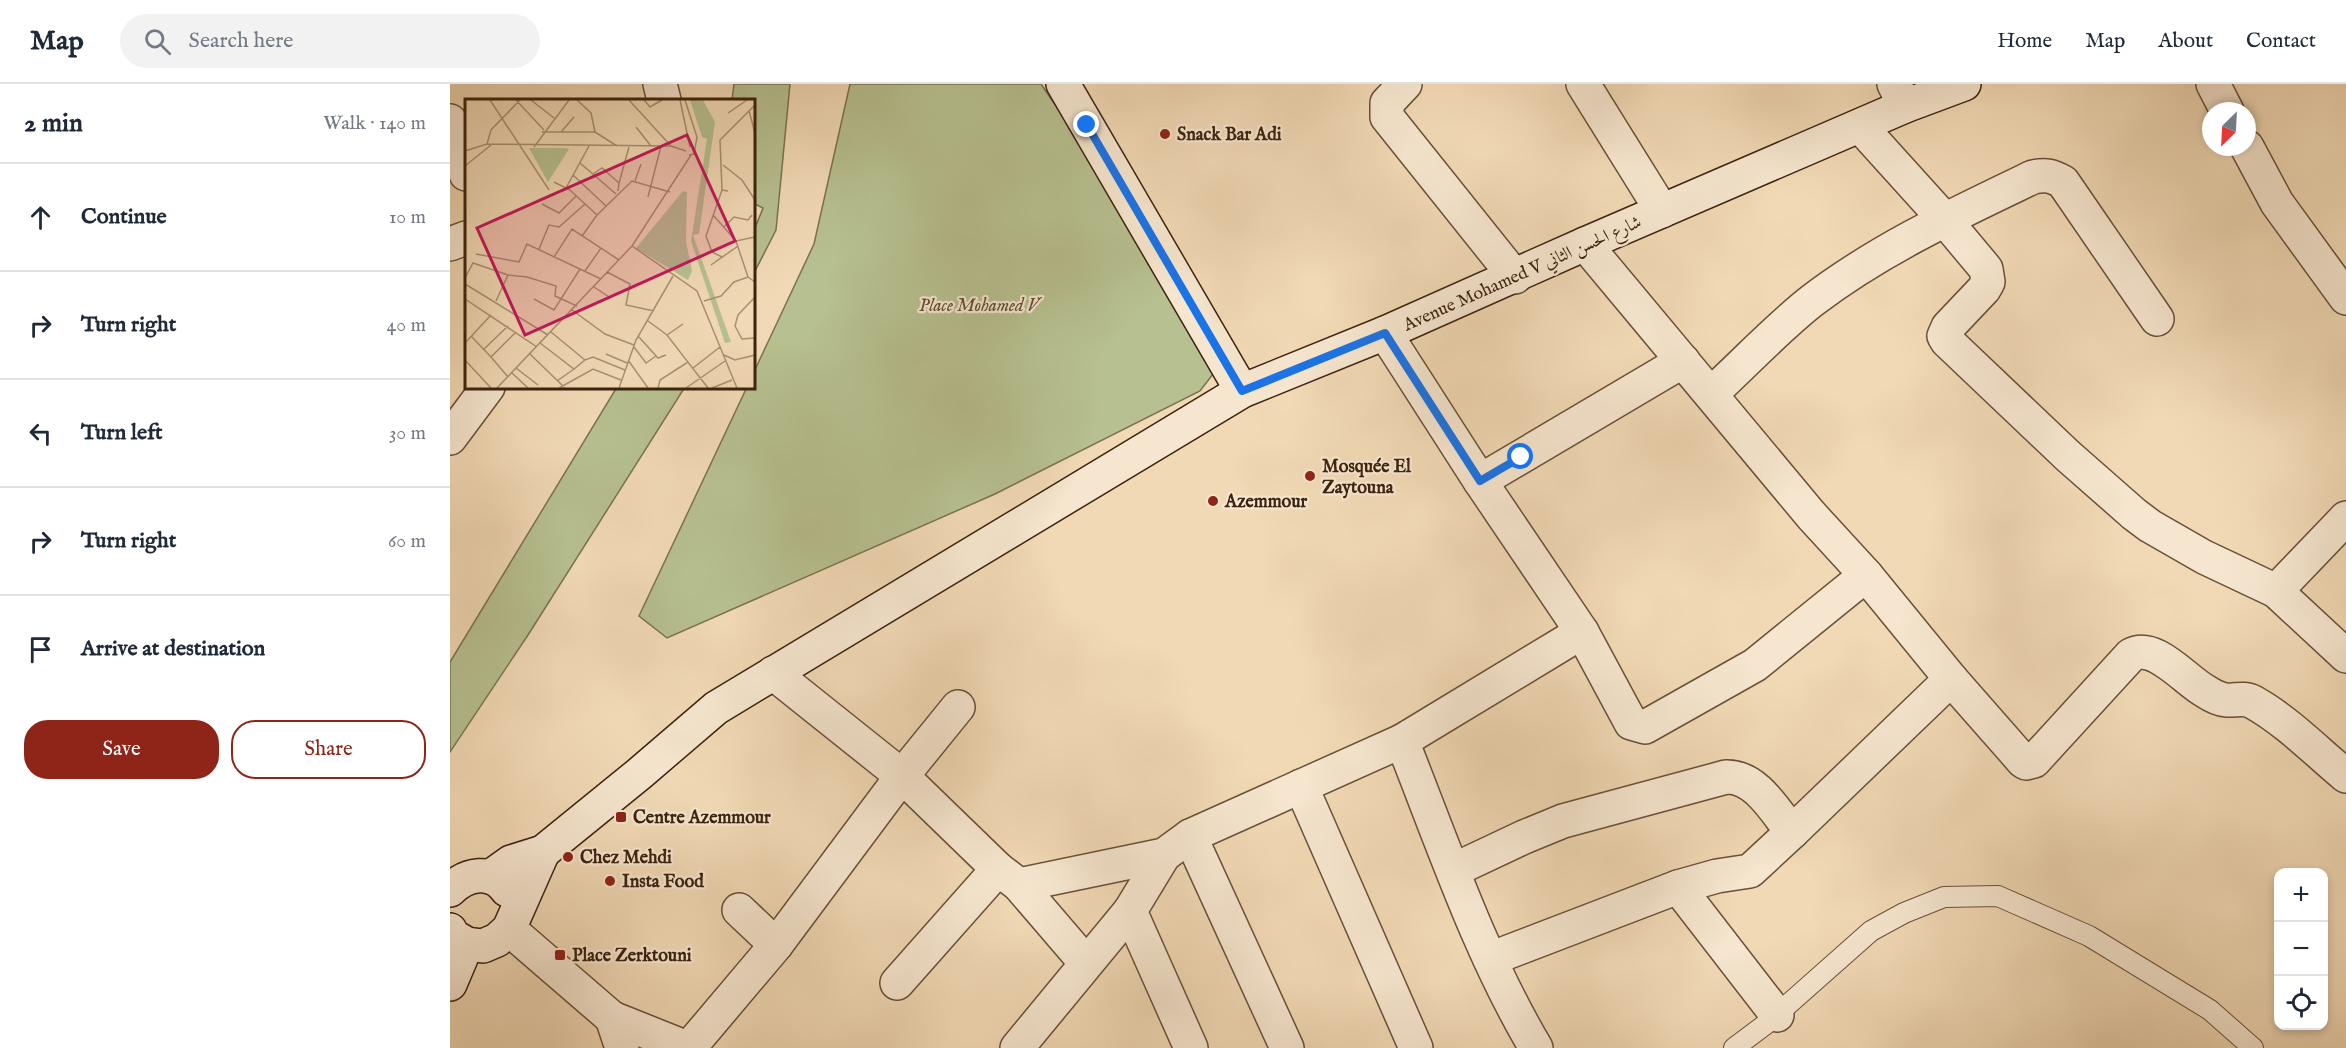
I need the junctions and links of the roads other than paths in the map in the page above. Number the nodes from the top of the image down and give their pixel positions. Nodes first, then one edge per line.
1 (660, 84) edge
2 (1063, 84) edge
3 (1405, 84) edge
4 (1583, 84) edge
5 (1964, 84) edge
6 (2213, 84) edge
7 (1900, 95) edge
8 (664, 99) edge
9 (2222, 102) edge
10 (450, 121) edge
11 (1860, 126) junction
12 (2252, 156) edge
13 (465, 171) edge
14 (1662, 211) junction
15 (1945, 220) junction
16 (465, 238) edge
17 (450, 244) edge
18 (1585, 244) junction
19 (1515, 277) junction
20 (2346, 298) edge
21 (2157, 319) dead end
22 (1385, 333) junction
23 (1683, 361) junction
24 (487, 388) edge
25 (1242, 391) junction
26 (1711, 394) junction
27 (450, 438) edge
28 (1480, 481) junction
29 (2346, 518) edge
30 (1866, 575) junction
31 (2276, 591) junction
32 (1582, 632) junction
33 (2346, 656) edge
34 (773, 673) junction
35 (1951, 679) junction
36 (958, 707) dead end
37 (1402, 741) junction
38 (902, 776) junction
39 (2346, 776) edge
40 (1301, 786) junction
41 (1792, 832) junction
42 (1190, 836) junction
43 (543, 852) junction
44 (1164, 855) junction
45 (1454, 870) junction
46 (490, 877) junction
47 (1008, 877) junction
48 (1678, 887) junction
49 (450, 890) edge
50 (739, 910) dead end
51 (1130, 911) junction
52 (511, 922) junction
53 (458, 937) edge
54 (776, 945) junction
55 (1490, 959) junction
56 (1086, 963) junction
57 (897, 983) dead end
58 (450, 984) edge
59 (1777, 1015) junction
60 (617, 1033) edge
61 (688, 1048) edge
62 (1017, 1048) edge
63 (1191, 1048) edge
64 (1287, 1048) edge
65 (1416, 1048) edge
66 (1536, 1048) edge
67 (1734, 1048) edge
68 (2253, 1048) edge

1 - 8 street
2 - 25 street
3 - 19 street
4 - 14 street
5 - 7 street, Avenue Mohamed V شارع الحسن الثاني
6 - 9 street
7 - 11 street, Avenue Mohamed V شارع الحسن الثاني
10 - 13 street
11 - 14 street, Avenue Mohamed V شارع الحسن الثاني
11 - 15 street
12 - 20 street
14 - 18 street, Avenue Mohamed V شارع الحسن الثاني
15 - 21 street
15 - 26 street
15 - 31 street
16 - 17 street
18 - 19 street, Avenue Mohamed V شارع الحسن الثاني
18 - 23 street
19 - 22 street, Avenue Mohamed V شارع الحسن الثاني
22 - 25 street, Avenue Mohamed V شارع الحسن الثاني
22 - 28 street
23 - 26 street
23 - 28 street
24 - 27 street
25 - 34 street, Avenue Mohamed V شارع الحسن الثاني
26 - 30 street
28 - 32 street
29 - 31 street
30 - 32 street
30 - 35 street
31 - 33 street
32 - 37 street
34 - 38 street
34 - 43 street, Avenue Mohamed V شارع الحسن الثاني
35 - 39 street
35 - 41 street
36 - 38 street
37 - 40 street
37 - 45 street
38 - 47 street
38 - 54 street
40 - 42 street
40 - 65 street
41 - 45 street
41 - 48 street
42 - 44 street
42 - 64 street
43 - 46 street
43 - 52 street
44 - 47 street
44 - 51 street
45 - 55 street
46 - 49 street
46 - 52 street
47 - 56 street
47 - 57 street
48 - 55 street
48 - 59 street
50 - 54 street
51 - 56 street
51 - 63 street
52 - 53 street
52 - 60 street
53 - 58 street
54 - 61 street
55 - 66 street
56 - 62 street
59 - 67 lane
59 - 68 lane
60 - 61 street

